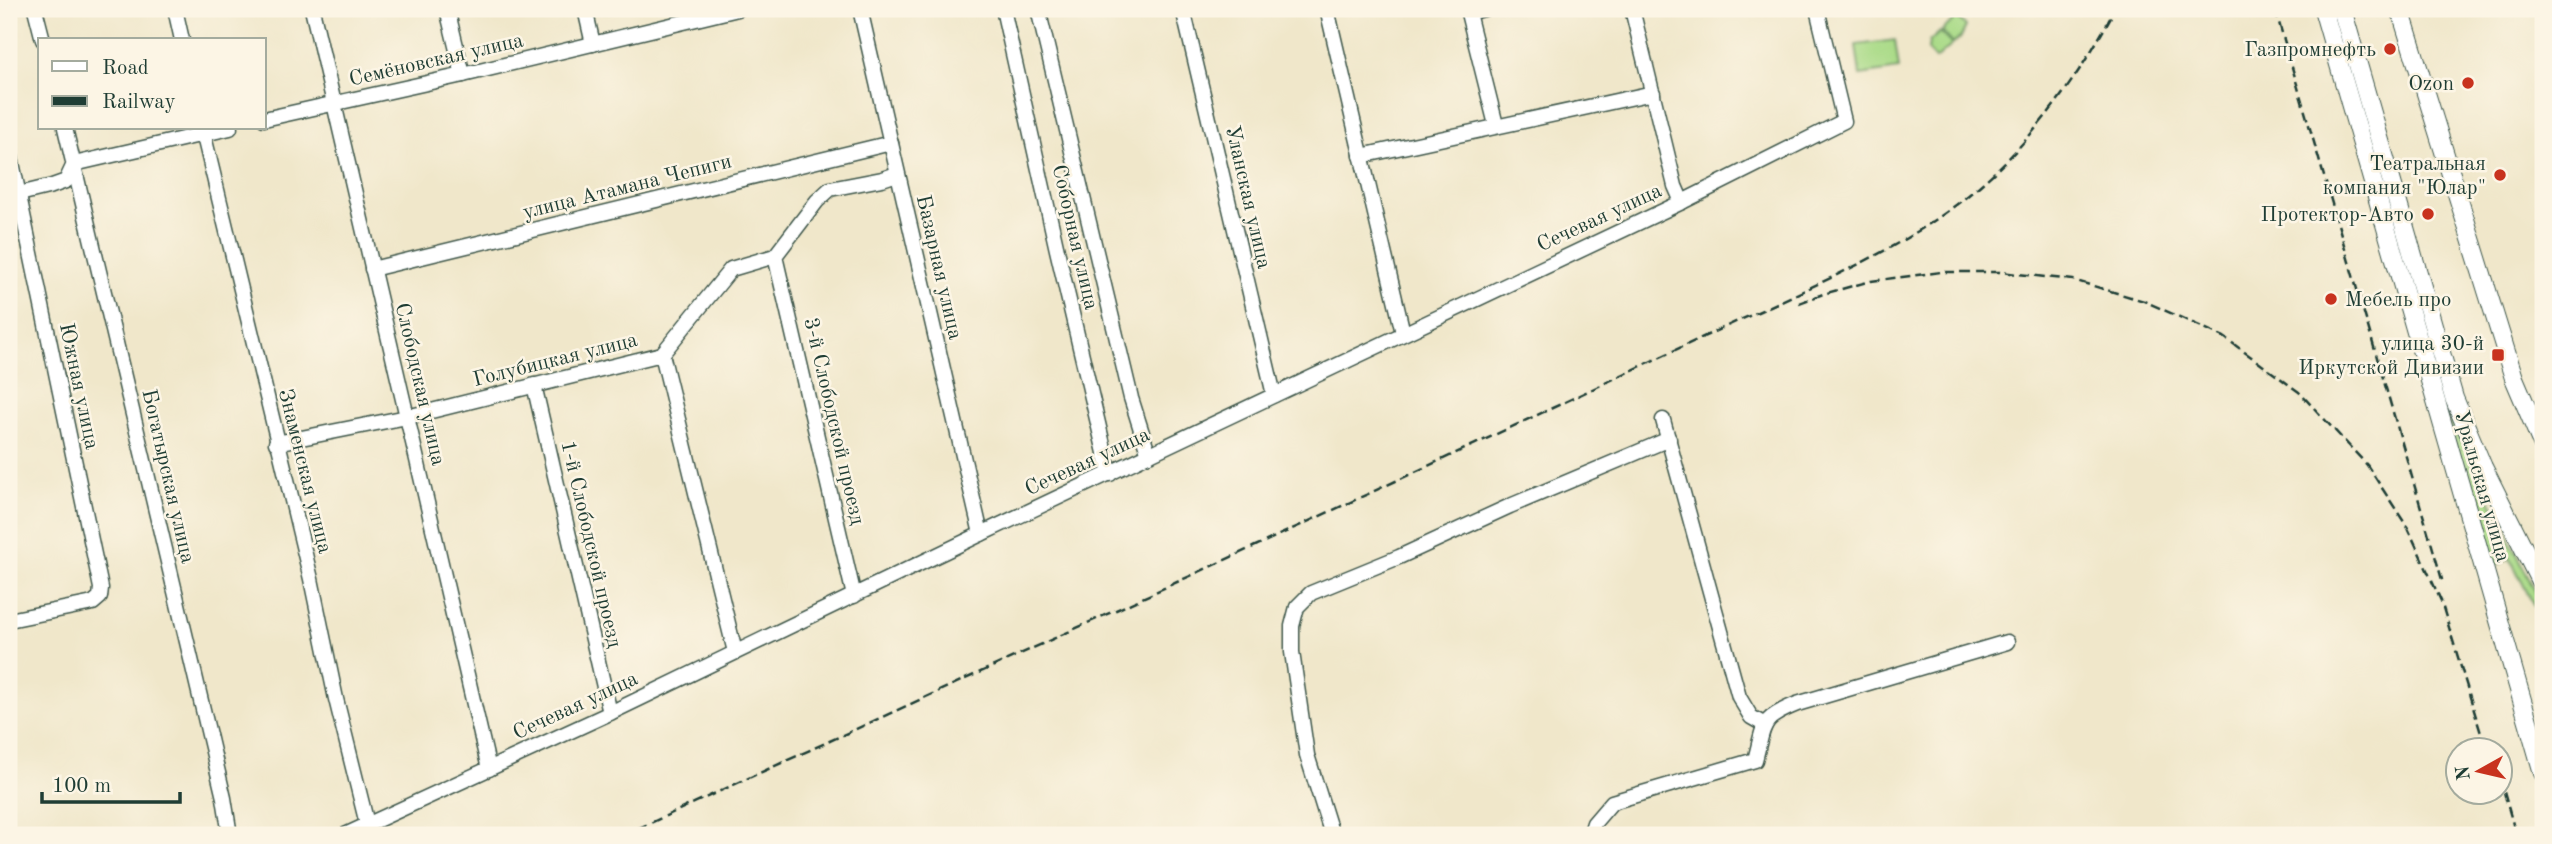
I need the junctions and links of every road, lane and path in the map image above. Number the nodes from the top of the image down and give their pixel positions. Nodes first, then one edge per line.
1 (36, 9) edge
2 (175, 9) edge
3 (312, 9) edge
4 (447, 9) edge
5 (585, 9) edge
6 (860, 9) edge
7 (1003, 9) edge
8 (1038, 9) edge
9 (1183, 9) edge
10 (1327, 9) edge
11 (1485, 9) edge
12 (1632, 9) edge
13 (1817, 9) edge
14 (2323, 9) edge
15 (2342, 9) edge
16 (2400, 9) edge
17 (731, 10) edge
18 (1468, 11) edge
19 (43, 38) edge
20 (182, 38) edge
21 (593, 44) junction
22 (463, 75) junction
23 (1653, 93) junction
24 (334, 103) junction
25 (266, 119) edge
26 (1496, 125) junction
27 (66, 130) edge
28 (202, 131) edge
29 (891, 144) junction
30 (9, 148) edge
31 (1361, 156) junction
32 (74, 164) junction
33 (897, 174) junction
34 (13, 195) edge
35 (1682, 202) junction
36 (775, 256) junction
37 (372, 269) junction
38 (1403, 333) junction
39 (2438, 344) junction
40 (2420, 349) junction
41 (662, 354) junction
42 (534, 385) junction
43 (1274, 395) junction
44 (407, 417) junction
45 (1663, 420) dead end
46 (1669, 439) junction
47 (276, 443) junction
48 (2543, 446) edge
49 (1149, 455) junction
50 (1110, 474) junction
51 (981, 534) junction
52 (2543, 587) edge
53 (854, 596) junction
54 (9, 620) edge
55 (2007, 642) dead end
56 (735, 652) junction
57 (610, 713) junction
58 (1765, 725) junction
59 (489, 769) junction
60 (2543, 773) edge
61 (367, 824) junction
62 (230, 835) edge
63 (345, 835) edge
64 (1332, 835) edge
65 (1590, 835) edge

1 - 19 street
2 - 20 street
3 - 24 street, Слободская улица
4 - 22 street
5 - 21 street
6 - 29 street, Базарная улица
7 - 50 street, Соборная улица
8 - 49 street
9 - 43 street, Уланская улица
10 - 31 street
11 - 18 street
12 - 23 street
13 - 35 street, Сечевая улица
14 - 40 main road, Уральская улица
15 - 39 main road, Уральская улица
16 - 48 main road
17 - 21 street, Семёновская улица
18 - 26 street
21 - 22 street, Семёновская улица
22 - 24 street, Семёновская улица
23 - 26 street
23 - 35 street
24 - 25 street, Семёновская улица
24 - 37 street, Слободская улица
26 - 31 street
27 - 32 street, Богатырская улица
28 - 32 street
28 - 47 street, Знаменская улица
29 - 33 street, Базарная улица
29 - 37 street, улица Атамана Чепиги
30 - 34 street, Южная улица
31 - 38 street
32 - 34 street
32 - 62 street, Богатырская улица
33 - 36 street
33 - 51 street, Базарная улица
34 - 54 street, Южная улица
35 - 38 street, Сечевая улица
36 - 41 street, Голубицкая улица
36 - 53 street, 3-й Слободской проезд
37 - 44 street, Слободская улица
38 - 43 street, Сечевая улица
39 - 40 main road
39 - 52 main road, Уральская улица
40 - 60 main road, Уральская улица
41 - 42 street, Голубицкая улица
41 - 56 street
42 - 44 street, Голубицкая улица
42 - 57 street, 1-й Слободской проезд
43 - 49 street, Сечевая улица
44 - 47 street, Голубицкая улица
44 - 59 street, Слободская улица
45 - 46 street
46 - 58 street
46 - 64 street
47 - 61 street, Знаменская улица
49 - 50 street, Сечевая улица
50 - 51 street, Сечевая улица
51 - 53 street, Сечевая улица
53 - 56 street, Сечевая улица
55 - 58 street
56 - 57 street, Сечевая улица
57 - 59 street, Сечевая улица
58 - 65 street
59 - 61 street, Сечевая улица
61 - 63 street, Сечевая улица

